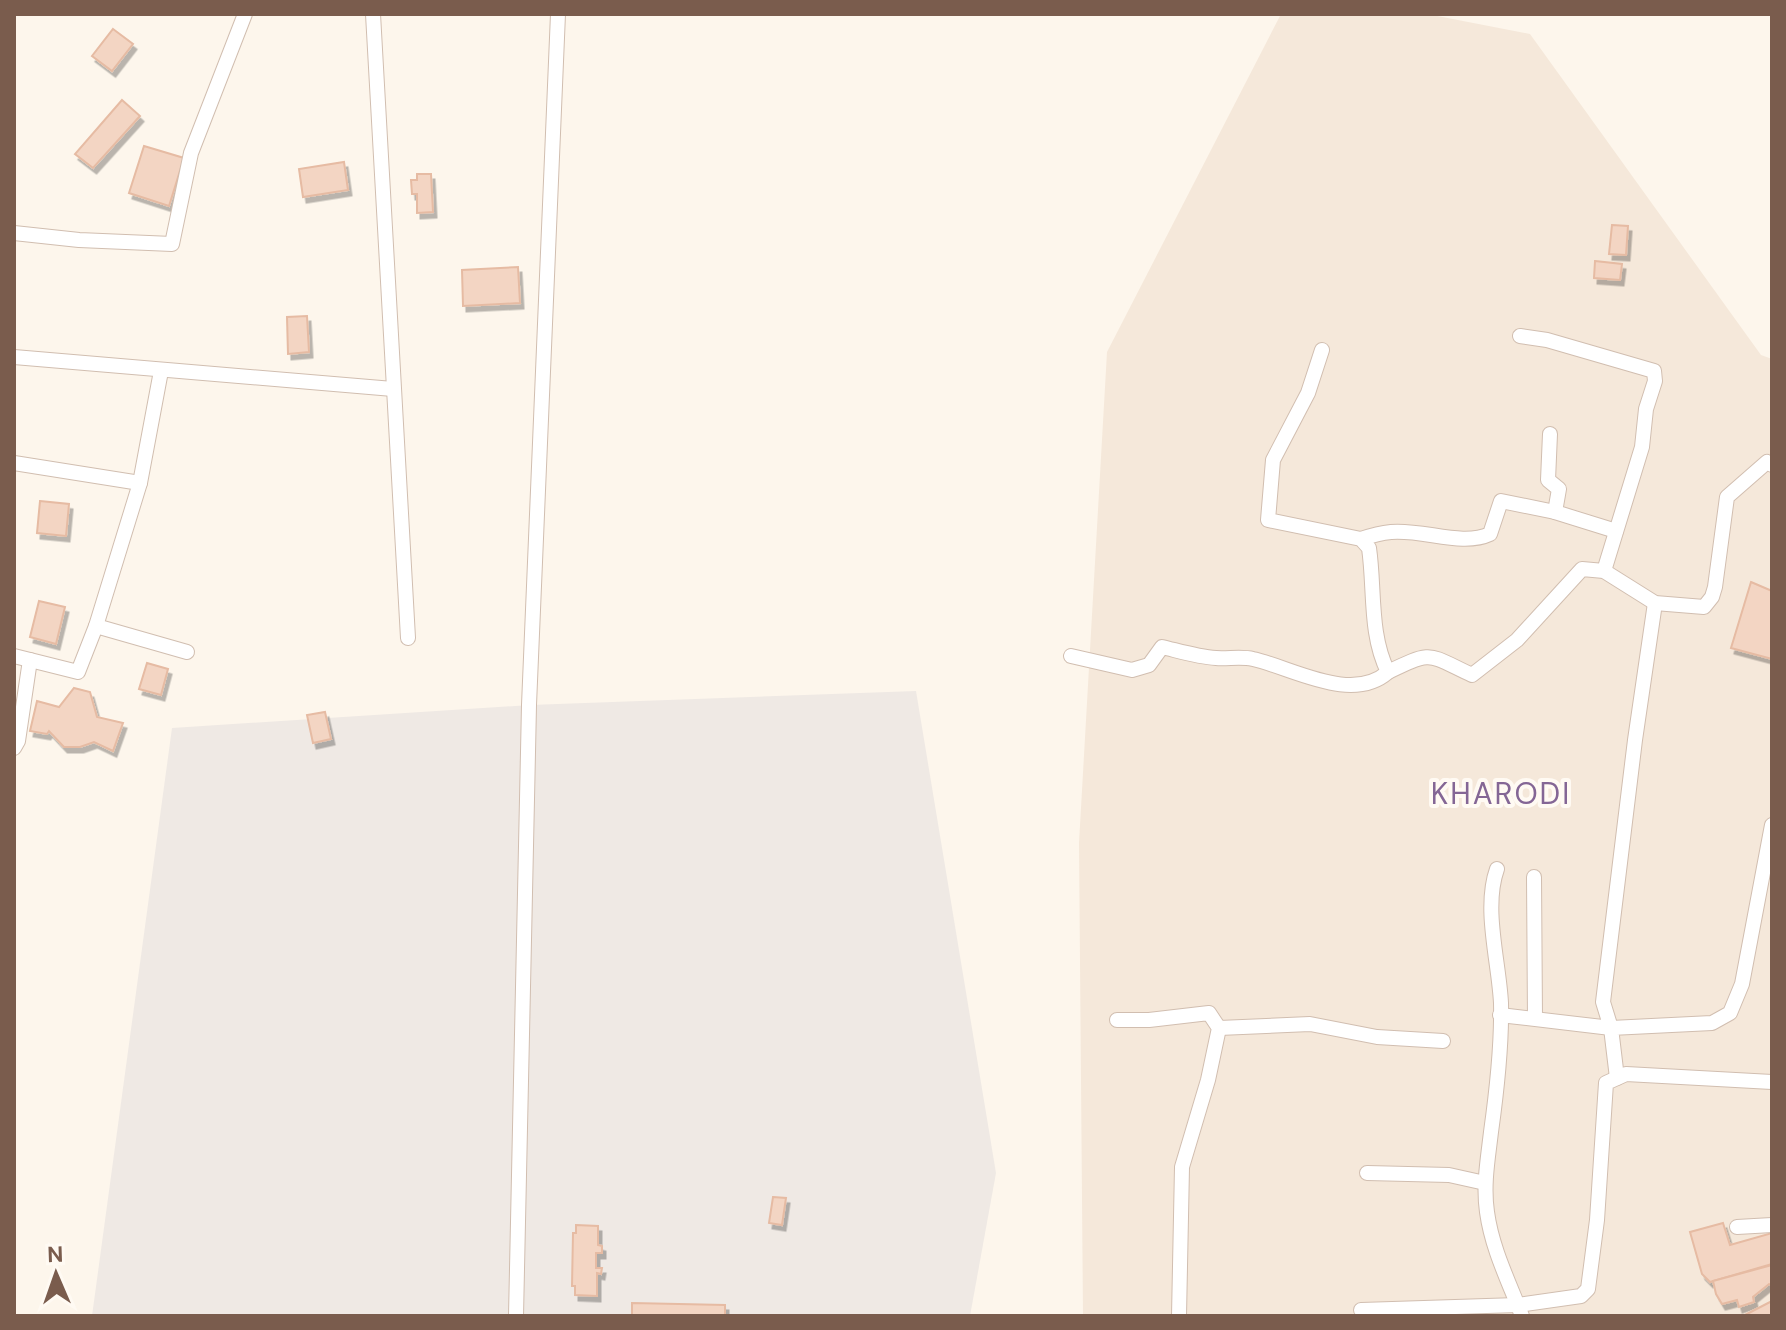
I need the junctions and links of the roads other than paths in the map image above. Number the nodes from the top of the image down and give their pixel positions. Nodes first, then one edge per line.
1 (245, 14) edge
2 (373, 14) edge
3 (558, 14) edge
4 (14, 233) edge
5 (1520, 336) dead end
6 (1322, 350) dead end
7 (14, 357) edge
8 (161, 371) junction
9 (393, 389) junction
10 (1550, 434) dead end
11 (1770, 460) edge
12 (14, 463) edge
13 (140, 483) junction
14 (1555, 512) junction
15 (1616, 531) junction
16 (1361, 539) junction
17 (1604, 571) junction
18 (1655, 603) junction
19 (96, 626) junction
20 (408, 638) dead end
21 (187, 652) dead end
22 (14, 656) edge
23 (1071, 656) dead end
24 (30, 660) junction
25 (1388, 672) junction
26 (14, 748) edge
27 (1772, 825) edge
28 (1497, 869) dead end
29 (1534, 877) dead end
30 (1500, 1015) junction
31 (1535, 1018) junction
32 (1117, 1020) dead end
33 (1219, 1028) junction
34 (1611, 1028) junction
35 (1443, 1041) dead end
36 (1617, 1078) junction
37 (1772, 1082) edge
38 (1367, 1173) dead end
39 (1485, 1183) junction
40 (1772, 1225) edge
41 (1737, 1227) dead end
42 (1361, 1310) dead end
43 (1520, 1311) edge
44 (516, 1316) edge
45 (1179, 1316) edge

1 - 4 street
2 - 9 street
3 - 44 street
5 - 15 street
6 - 16 street
7 - 8 street
8 - 9 street
8 - 13 street
9 - 20 street
10 - 14 street
11 - 18 street
12 - 13 street
13 - 19 street
14 - 15 street
14 - 16 street
15 - 17 street
16 - 25 street
17 - 18 street
17 - 25 street
18 - 34 street
19 - 21 street
19 - 24 street
22 - 24 street
23 - 25 street
24 - 26 street
27 - 34 street
28 - 30 street
29 - 31 street
30 - 31 street
30 - 39 street
31 - 34 street
32 - 33 street
33 - 35 street
33 - 45 street
34 - 36 street
36 - 37 street
36 - 43 street
38 - 39 street
39 - 43 street
40 - 41 street
42 - 43 street

